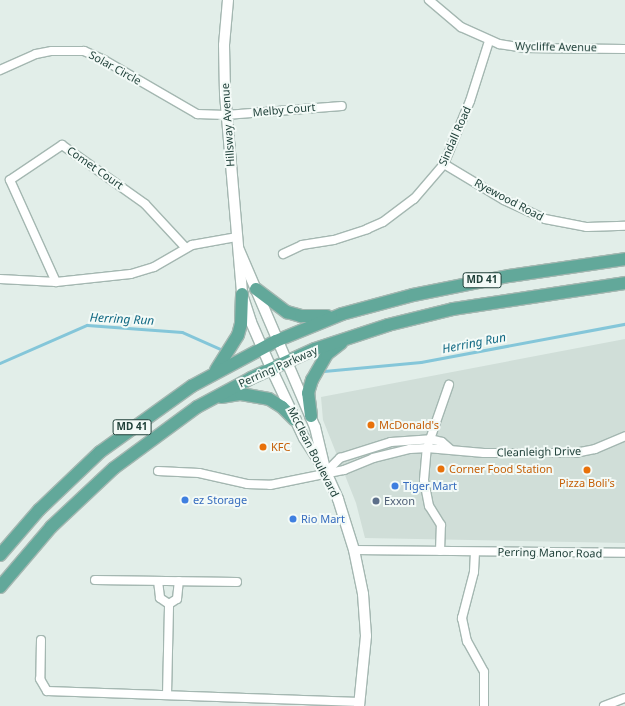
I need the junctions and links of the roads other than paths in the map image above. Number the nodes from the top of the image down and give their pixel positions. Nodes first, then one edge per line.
1 (228, 0) edge
2 (430, 0) edge
3 (489, 42) junction
4 (625, 49) edge
5 (0, 70) edge
6 (342, 106) dead end
7 (226, 115) junction
8 (444, 164) junction
9 (625, 226) edge
10 (237, 237) junction
11 (186, 248) junction
12 (239, 250) junction
13 (283, 254) dead end
14 (625, 259) edge
15 (0, 279) edge
16 (56, 282) junction
17 (625, 283) edge
18 (256, 289) junction
19 (242, 294) junction
20 (342, 314) junction
21 (347, 338) junction
22 (276, 341) junction
23 (262, 348) junction
24 (285, 361) junction
25 (271, 368) junction
26 (214, 373) junction
27 (449, 385) dead end
28 (213, 398) junction
29 (310, 416) junction
30 (295, 420) junction
31 (625, 436) edge
32 (430, 439) junction
33 (427, 448) junction
34 (450, 449) junction
35 (158, 471) dead end
36 (326, 472) junction
37 (354, 550) junction
38 (440, 551) junction
39 (475, 552) junction
40 (625, 553) edge
41 (0, 555) edge
42 (95, 580) dead end
43 (158, 581) junction
44 (179, 581) junction
45 (237, 582) dead end
46 (0, 587) edge
47 (169, 604) junction
48 (41, 640) dead end
49 (167, 695) junction
50 (625, 698) edge
51 (359, 704) edge
52 (484, 706) edge
53 (604, 706) edge

1 - 7 street, Hillsway Avenue
2 - 3 street, Wycliffe Avenue
3 - 4 street, Wycliffe Avenue
3 - 8 street, Sindall Road
5 - 7 street, Solar Circle
6 - 7 street, Melby Court
7 - 10 street, Hillsway Avenue
8 - 9 street, Ryewood Road
8 - 13 street, Sindall Road
10 - 11 street
10 - 12 street, Hillsway Avenue
11 - 16 street
11 - 16 street, Comet Court
12 - 18 street, Hillsway Avenue
12 - 19 street, Hillsway Avenue
14 - 20 main road, Perring Parkway / MD 41
15 - 16 street
17 - 21 main road, Perring Parkway / MD 41
18 - 20 main road
18 - 22 street, Hillsway Avenue
19 - 23 street, Hillsway Avenue
19 - 26 main road
20 - 22 main road, Perring Parkway / MD 41
21 - 24 main road, Perring Parkway / MD 41
21 - 29 main road
22 - 23 main road, Perring Parkway / MD 41
22 - 24 street, Hillsway Avenue
23 - 25 street, McClean Boulevard
23 - 26 main road, Perring Parkway / MD 41
24 - 25 main road, Perring Parkway / MD 41
24 - 29 street, Hillsway Avenue
25 - 28 main road, Perring Parkway / MD 41
25 - 30 street, McClean Boulevard
26 - 41 main road, Perring Parkway / MD 41
27 - 32 street
28 - 30 main road
28 - 46 main road, Perring Parkway / MD 41
29 - 36 street, Hillsway Avenue
30 - 36 street, McClean Boulevard
31 - 34 street, Cleanleigh Drive
32 - 33 street
32 - 34 street, Cleanleigh Drive
32 - 36 street, Cleanleigh Drive
33 - 34 street, Cleanleigh Drive
33 - 36 street, Cleanleigh Drive
33 - 38 street
35 - 36 street
36 - 37 street, McClean Boulevard
37 - 38 street, Perring Manor Road
37 - 51 street, McClean Boulevard
38 - 39 street, Perring Manor Road
39 - 40 street, Perring Manor Road
39 - 52 street
42 - 43 street
43 - 44 street
43 - 47 street
44 - 45 street
44 - 47 street
47 - 49 street
48 - 49 street, McClean Boulevard
49 - 51 street, McClean Boulevard
50 - 53 street

